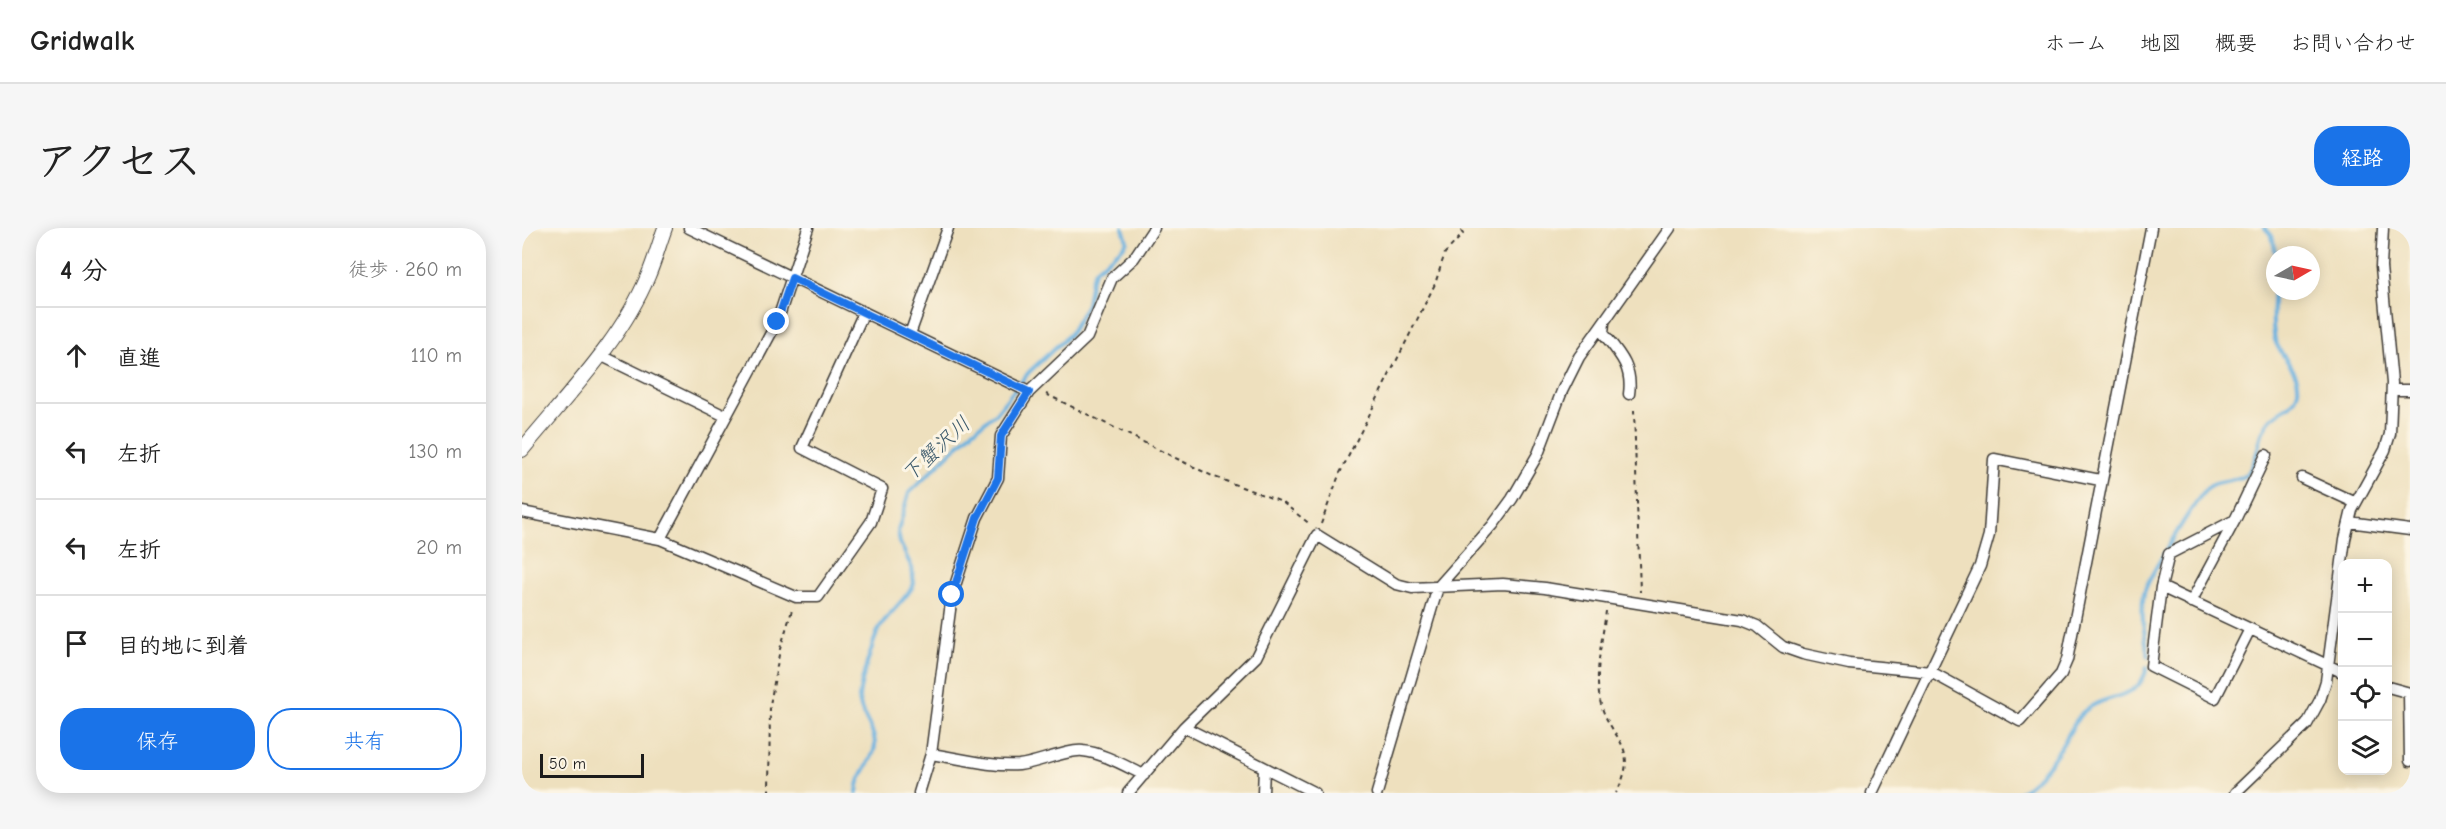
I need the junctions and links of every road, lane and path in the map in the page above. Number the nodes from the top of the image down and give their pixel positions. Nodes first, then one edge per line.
1 (665, 228) edge
2 (689, 228) edge
3 (808, 228) edge
4 (948, 228) edge
5 (1154, 228) edge
6 (1459, 228) edge
7 (1670, 228) edge
8 (2151, 228) edge
9 (2383, 228) edge
10 (792, 278) junction
11 (864, 312) junction
12 (1605, 321) junction
13 (909, 333) junction
14 (600, 355) junction
15 (1031, 390) junction
16 (2392, 390) junction
17 (2410, 390) edge
18 (1629, 394) dead end
19 (1634, 410) dead end
20 (725, 416) junction
21 (522, 450) edge
22 (2266, 455) dead end
23 (2302, 478) dead end
24 (2100, 480) junction
25 (2356, 503) junction
26 (522, 512) edge
27 (2235, 520) junction
28 (2349, 522) junction
29 (2410, 530) edge
30 (1317, 535) junction
31 (660, 539) junction
32 (1438, 586) junction
33 (2161, 587) junction
34 (796, 597) junction
35 (1607, 599) junction
36 (2192, 602) junction
37 (1641, 604) junction
38 (2250, 629) junction
39 (2327, 666) junction
40 (2338, 670) edge
41 (1931, 672) junction
42 (2392, 688) edge
43 (2409, 693) edge
44 (1184, 728) junction
45 (931, 754) junction
46 (2410, 761) edge
47 (1264, 768) junction
48 (1144, 775) junction
49 (769, 793) edge
50 (919, 793) edge
51 (1128, 793) edge
52 (1263, 793) edge
53 (1315, 793) edge
54 (1377, 793) edge
55 (1616, 793) edge
56 (1872, 793) edge
57 (2235, 793) edge

1 - 14 street
2 - 10 street
3 - 10 street
4 - 13 street
5 - 15 street
6 - 30 path
7 - 12 street
8 - 24 street
9 - 16 street
10 - 11 street
10 - 20 street
11 - 13 street
11 - 34 street
12 - 18 street
12 - 32 street
13 - 15 street
14 - 20 street
14 - 21 street
15 - 30 path
15 - 45 street
16 - 17 street
16 - 25 street
19 - 37 path
20 - 31 street
22 - 27 street
23 - 25 street
24 - 41 street
24 - 41 street
25 - 28 street
26 - 31 street
27 - 33 street
27 - 36 street
28 - 29 street
28 - 39 street
30 - 32 street
30 - 44 street
31 - 34 street
32 - 35 street
32 - 54 street
33 - 36 street
33 - 38 street
34 - 49 path
35 - 37 street
35 - 55 path
36 - 38 street
37 - 41 street
38 - 39 street
39 - 40 street
39 - 57 street
41 - 56 street
42 - 43 street
43 - 46 street
44 - 47 street
44 - 48 street
45 - 48 street
45 - 50 street
47 - 52 street
47 - 53 street
48 - 51 street

